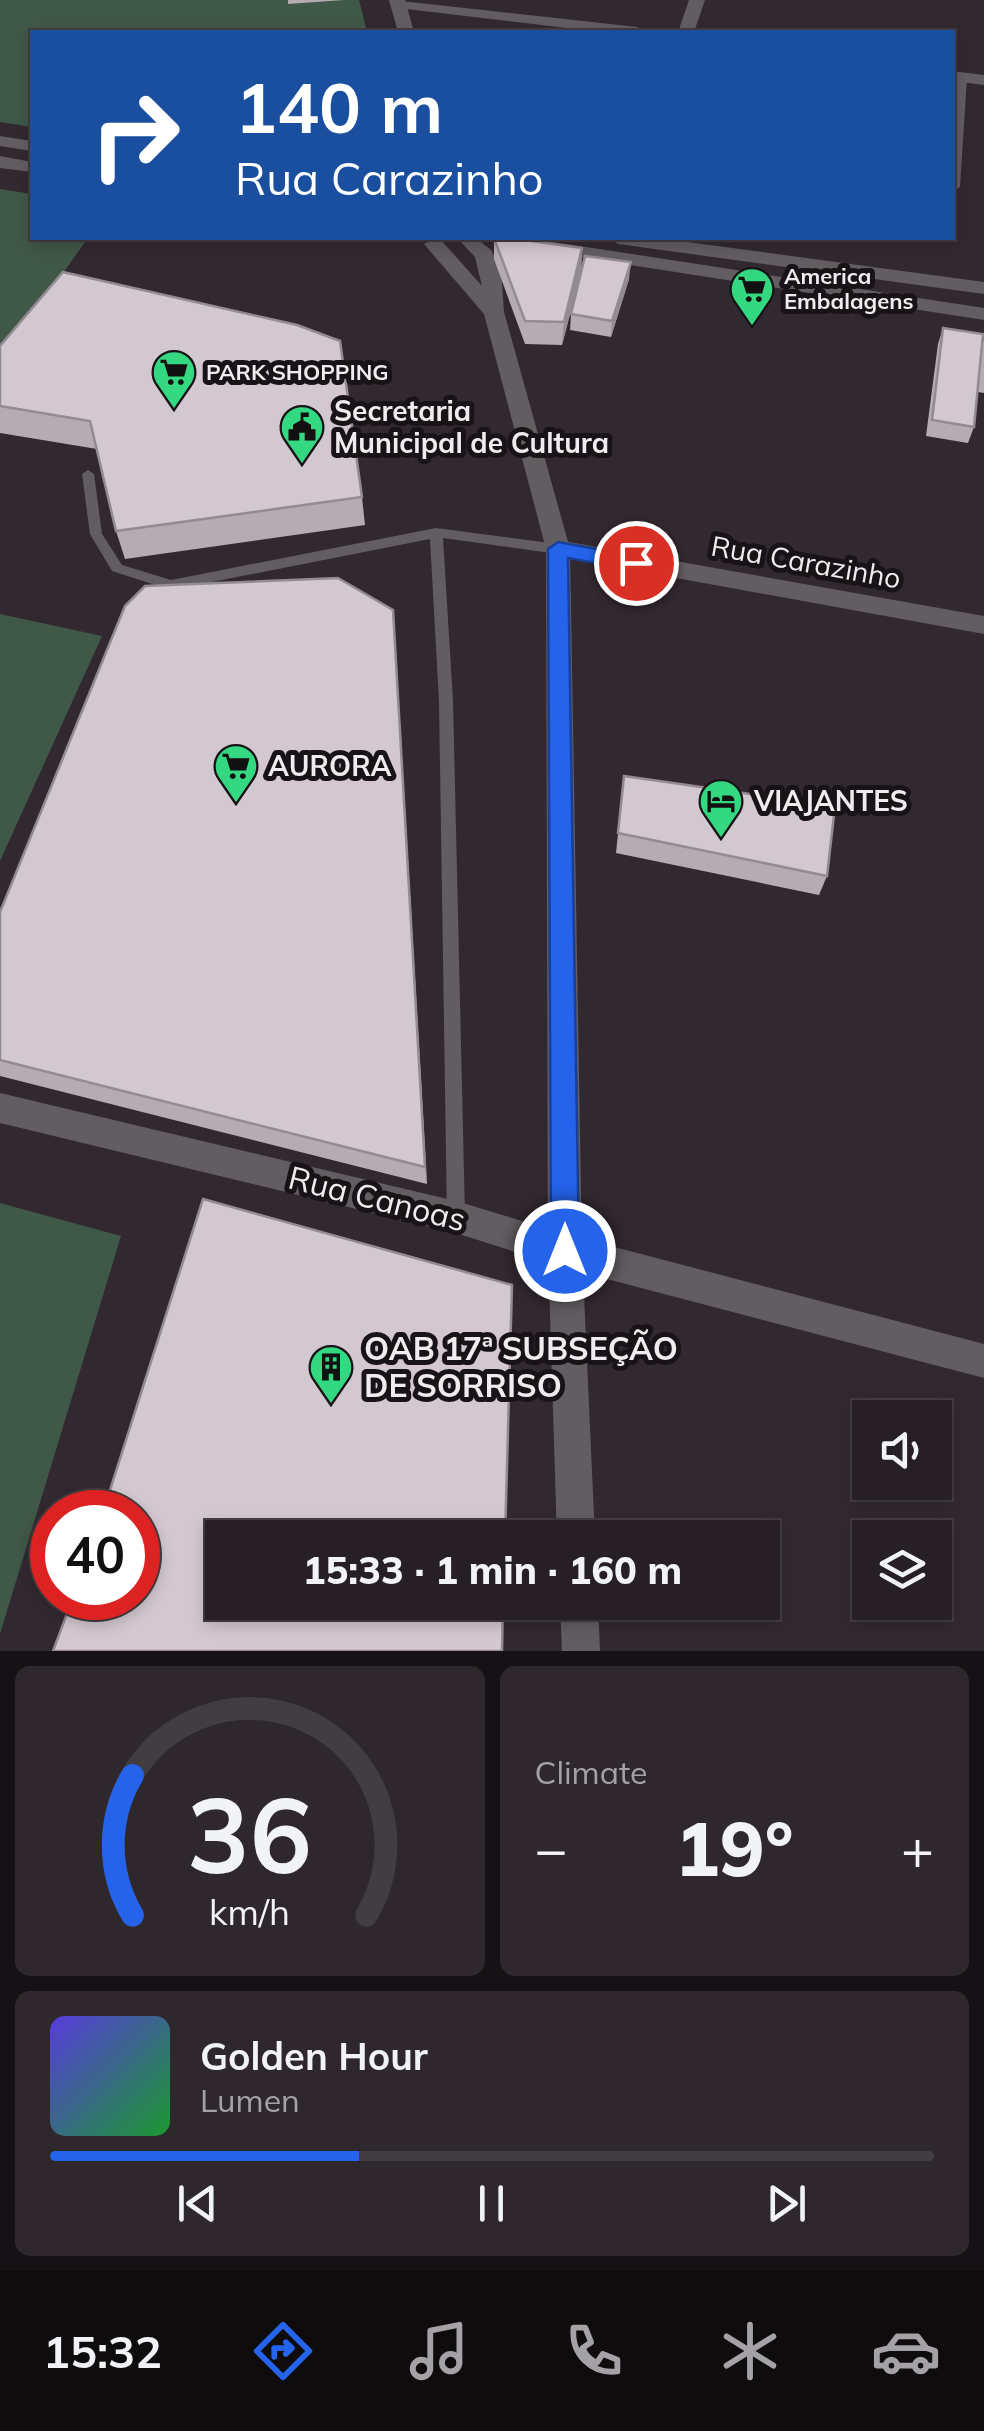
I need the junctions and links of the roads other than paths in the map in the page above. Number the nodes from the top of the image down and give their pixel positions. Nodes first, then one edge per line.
1 (698, 0) edge
2 (398, 2) edge
3 (405, 30) edge
4 (621, 30) edge
5 (687, 30) edge
6 (957, 76) edge
7 (984, 80) edge
8 (0, 141) edge
9 (30, 146) edge
10 (0, 162) edge
11 (30, 167) edge
12 (955, 187) dead end
13 (470, 240) edge
14 (505, 240) edge
15 (633, 240) edge
16 (426, 241) edge
17 (984, 288) edge
18 (494, 312) junction
19 (984, 314) edge
20 (88, 474) dead end
21 (436, 533) junction
22 (558, 549) junction
23 (984, 624) edge
24 (0, 1108) edge
25 (456, 1217) junction
26 (565, 1251) junction
27 (984, 1362) edge
28 (575, 1520) edge
29 (580, 1620) edge
30 (581, 1651) edge

1 - 5 street
2 - 3 street
2 - 4 street
6 - 7 street
6 - 12 lane
8 - 9 street
10 - 11 street
13 - 18 street
14 - 19 street
15 - 17 street
16 - 18 street
18 - 22 street
20 - 21 lane
21 - 22 lane
21 - 25 lane
22 - 23 street, Rua Carazinho
22 - 26 street
24 - 25 street, Rua Canoas
25 - 26 street, Rua Canoas
26 - 27 street, Rua Canoas
26 - 28 street
29 - 30 street

